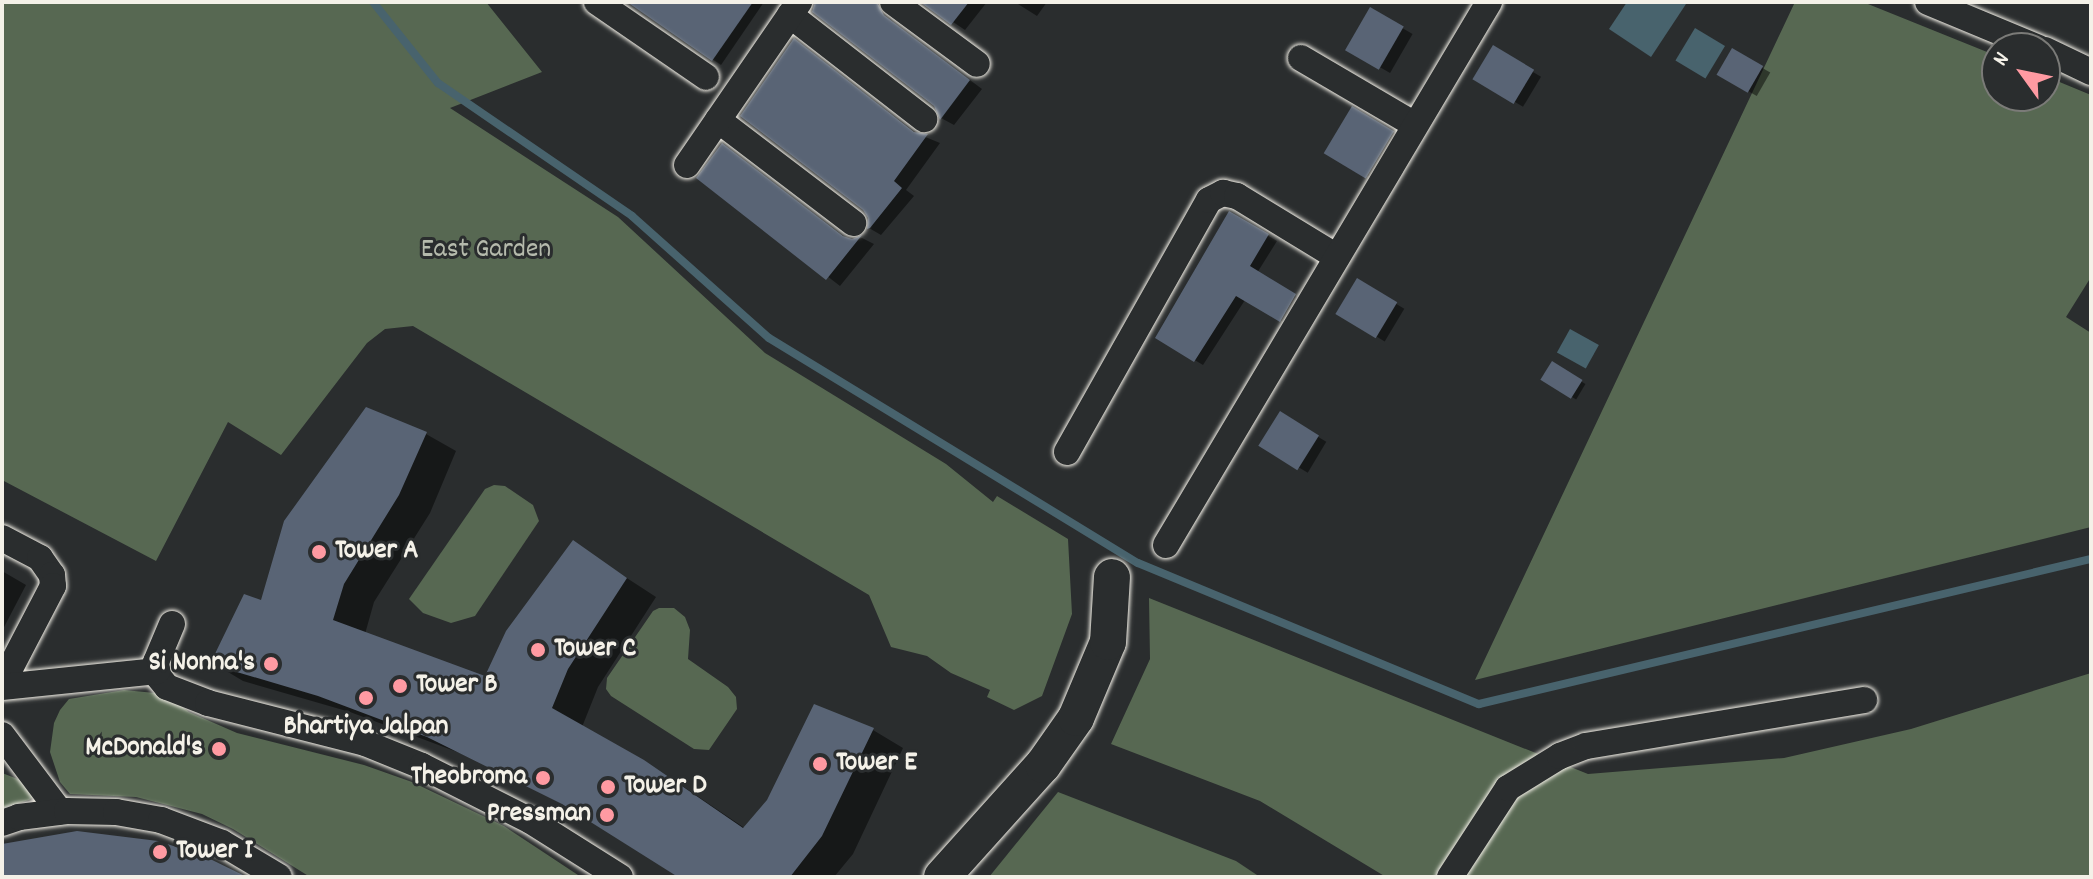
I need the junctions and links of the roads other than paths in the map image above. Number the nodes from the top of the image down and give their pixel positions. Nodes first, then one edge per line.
1 (597, 2) edge
2 (893, 2) edge
3 (1489, 2) edge
4 (1928, 2) edge
5 (794, 9) edge
6 (2000, 32) edge
7 (1301, 58) dead end
8 (2061, 58) edge
9 (977, 64) dead end
10 (2091, 72) edge
11 (706, 77) dead end
12 (924, 119) dead end
13 (718, 120) junction
14 (1415, 125) junction
15 (687, 165) dead end
16 (853, 223) dead end
17 (1337, 257) junction
18 (1067, 452) dead end
19 (2, 538) edge
20 (1166, 545) dead end
21 (1112, 577) dead end
22 (172, 624) dead end
23 (157, 671) junction
24 (2, 685) edge
25 (1864, 700) dead end
26 (2, 735) edge
27 (60, 812) junction
28 (2, 823) edge
29 (279, 877) edge
30 (620, 877) edge
31 (942, 877) edge
32 (1450, 877) edge

1 - 11 street
2 - 9 street
3 - 14 street
4 - 6 street
5 - 12 street
5 - 13 street
7 - 14 street
8 - 10 street
13 - 15 street
13 - 16 street
14 - 17 street
17 - 18 street
17 - 20 street
19 - 24 street
21 - 31 street
22 - 23 street
23 - 24 street
23 - 30 street
25 - 32 street
26 - 27 street
27 - 28 street
27 - 29 street

